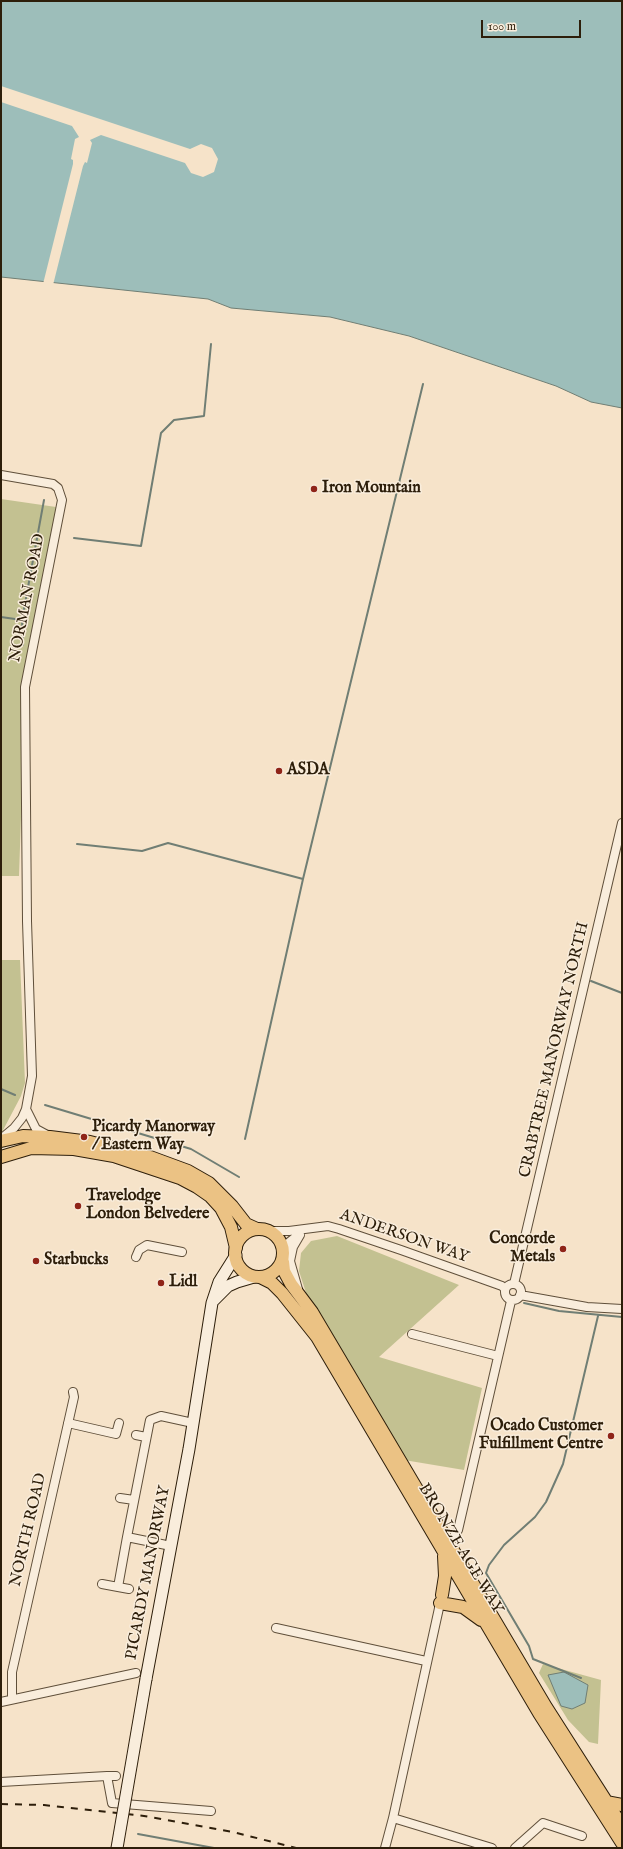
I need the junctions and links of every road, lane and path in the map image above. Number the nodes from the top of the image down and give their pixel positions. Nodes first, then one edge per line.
1 (1, 475) edge
2 (622, 823) edge
3 (27, 1104) junction
4 (50, 1137) junction
5 (1, 1140) edge
6 (1, 1157) edge
7 (262, 1230) junction
8 (307, 1230) junction
9 (300, 1235) junction
10 (236, 1251) junction
11 (182, 1252) dead end
12 (136, 1257) dead end
13 (283, 1258) junction
14 (258, 1278) junction
15 (514, 1284) junction
16 (505, 1289) junction
17 (520, 1295) junction
18 (301, 1299) junction
19 (511, 1301) junction
20 (212, 1303) junction
21 (622, 1309) edge
22 (412, 1334) dead end
23 (498, 1356) junction
24 (73, 1392) dead end
25 (68, 1423) junction
26 (119, 1423) dead end
27 (194, 1423) junction
28 (136, 1435) dead end
29 (146, 1437) junction
30 (120, 1498) dead end
31 (134, 1500) junction
32 (454, 1536) dead end
33 (127, 1537) junction
34 (170, 1546) junction
35 (444, 1554) junction
36 (102, 1584) dead end
37 (118, 1587) junction
38 (130, 1589) dead end
39 (441, 1599) junction
40 (485, 1623) junction
41 (276, 1628) dead end
42 (426, 1661) junction
43 (136, 1674) junction
44 (12, 1699) junction
45 (1, 1702) edge
46 (106, 1776) junction
47 (116, 1776) dead end
48 (1, 1782) edge
49 (606, 1802) junction
50 (622, 1805) edge
51 (211, 1811) dead end
52 (393, 1818) junction
53 (622, 1826) edge
54 (582, 1836) dead end
55 (622, 1843) edge
56 (117, 1848) edge
57 (385, 1848) edge
58 (492, 1848) edge
59 (515, 1848) edge

1 - 3 street, NORMAN ROAD
2 - 15 street, CRABTREE MANORWAY NORTH
3 - 4 street
3 - 5 street, NORMAN ROAD
4 - 5 main road
4 - 7 main road
6 - 10 main road
7 - 8 street, ANDERSON WAY
7 - 10 main road
7 - 13 main road
8 - 9 street
8 - 16 street, ANDERSON WAY
9 - 13 street
9 - 18 street
10 - 14 main road
10 - 20 main road, PICARDY MANORWAY
11 - 12 street
13 - 14 main road
13 - 18 main road, BRONZE AGE WAY
14 - 20 main road
14 - 35 main road, BRONZE AGE WAY
15 - 16 street
15 - 17 street
16 - 19 street
17 - 19 street
17 - 21 street
18 - 49 main road, BRONZE AGE WAY
19 - 23 street
20 - 27 main road, PICARDY MANORWAY
22 - 23 street
23 - 32 street
24 - 25 street, NORTH ROAD
25 - 26 street
25 - 44 street, NORTH ROAD
27 - 29 street
27 - 34 main road, PICARDY MANORWAY
28 - 29 street
29 - 31 street
30 - 31 street
31 - 33 street
33 - 34 street
33 - 37 street
34 - 43 main road, PICARDY MANORWAY
35 - 39 main road
35 - 40 main road, BRONZE AGE WAY
36 - 37 street
37 - 38 street
39 - 40 main road
39 - 42 street
40 - 55 main road, BRONZE AGE WAY
41 - 42 street
42 - 52 street
43 - 44 street
43 - 56 main road, PICARDY MANORWAY, bridge
44 - 45 street
46 - 47 street
46 - 48 street
46 - 51 street
49 - 50 main road
49 - 53 main road, BRONZE AGE WAY
52 - 57 street
52 - 58 street
54 - 59 street

